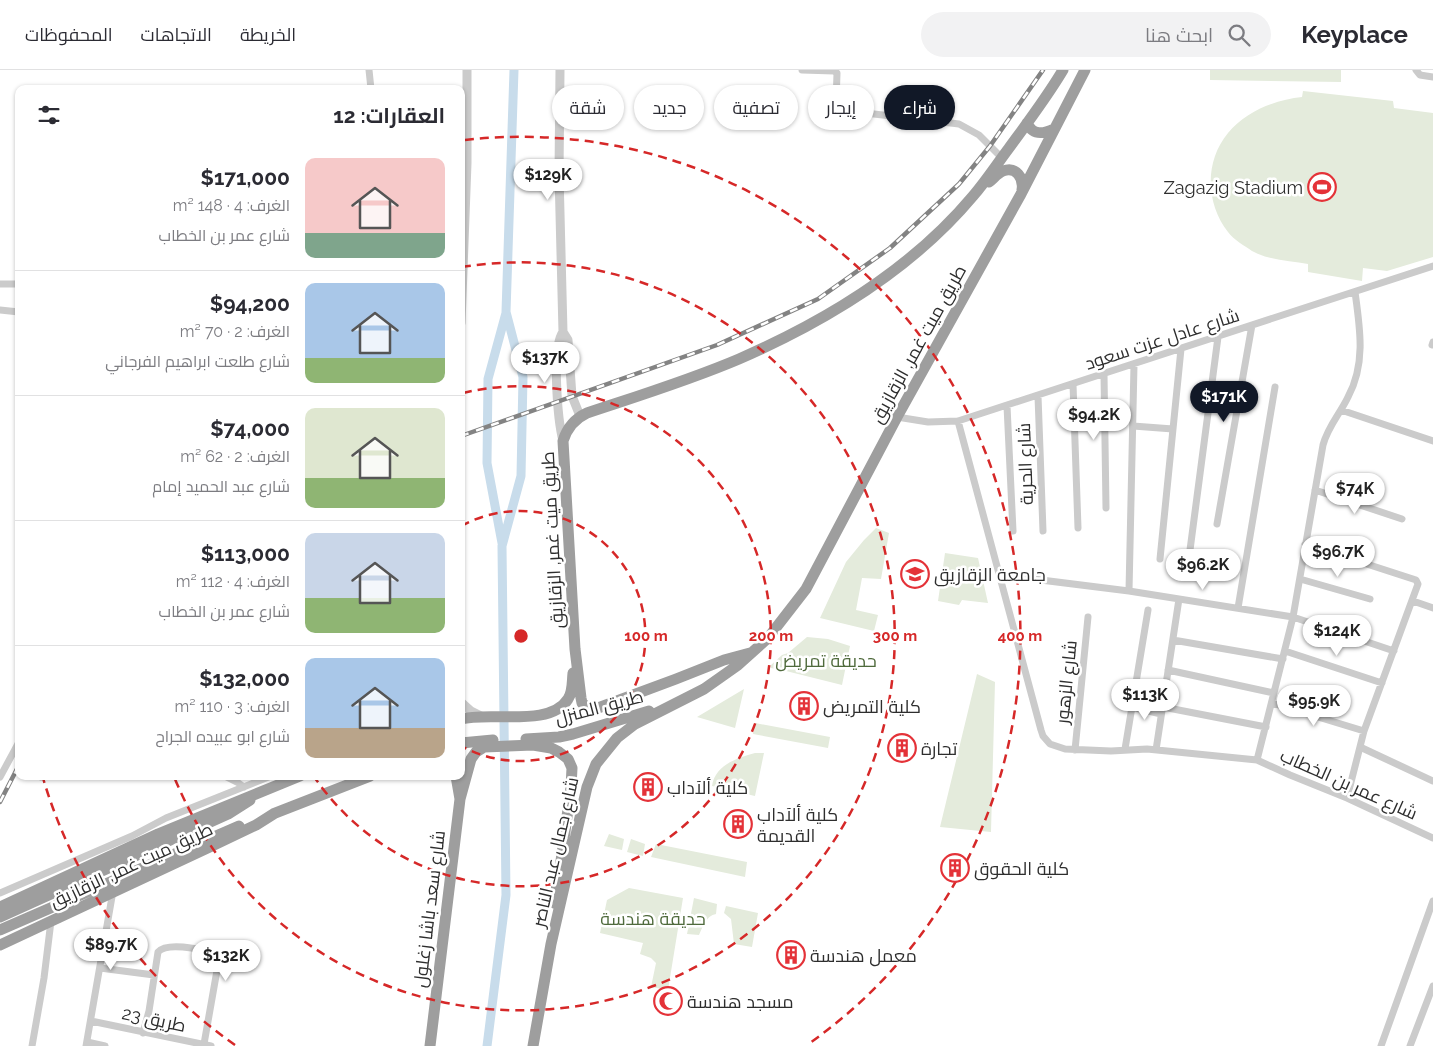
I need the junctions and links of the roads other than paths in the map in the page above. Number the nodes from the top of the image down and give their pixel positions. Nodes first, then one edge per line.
1 (369, 70) edge
2 (467, 70) edge
3 (560, 70) edge
4 (802, 70) edge
5 (1063, 70) edge
6 (1084, 70) edge
7 (1416, 70) edge
8 (1433, 78) edge
9 (371, 85) edge
10 (1027, 123) junction
11 (1054, 129) junction
12 (465, 132) edge
13 (1002, 158) junction
14 (1021, 194) junction
15 (973, 196) junction
16 (1433, 266) edge
17 (0, 284) edge
18 (15, 284) edge
19 (1355, 292) junction
20 (0, 310) edge
21 (15, 312) edge
22 (1252, 326) junction
23 (563, 332) junction
24 (1218, 337) junction
25 (1181, 349) junction
26 (1134, 364) junction
27 (1104, 374) junction
28 (1073, 384) junction
29 (1275, 387) dead end
30 (1038, 396) junction
31 (1007, 406) junction
32 (1341, 410) junction
33 (580, 416) junction
34 (898, 417) junction
35 (958, 421) junction
36 (1133, 426) junction
37 (1173, 429) junction
38 (1433, 440) edge
39 (563, 442) junction
40 (1315, 490) junction
41 (1106, 508) dead end
42 (1402, 519) dead end
43 (1217, 524) dead end
44 (1078, 528) dead end
45 (1013, 531) dead end
46 (1043, 531) dead end
47 (1305, 544) junction
48 (1190, 550) dead end
49 (1160, 559) dead end
50 (1001, 575) junction
51 (1300, 579) junction
52 (1129, 591) junction
53 (1179, 599) junction
54 (1370, 599) dead end
55 (1413, 601) junction
56 (1238, 608) junction
57 (1433, 608) edge
58 (1148, 610) dead end
59 (1088, 617) dead end
60 (1293, 617) junction
61 (1173, 640) junction
62 (575, 649) junction
63 (1285, 651) junction
64 (1394, 651) junction
65 (754, 652) junction
66 (1283, 659) junction
67 (1168, 670) junction
68 (1382, 684) junction
69 (1274, 693) junction
70 (1272, 703) junction
71 (673, 705) junction
72 (465, 706) edge
73 (1132, 708) junction
74 (1162, 710) junction
75 (482, 716) junction
76 (465, 718) edge
77 (1266, 727) junction
78 (1364, 731) junction
79 (533, 742) junction
80 (465, 743) edge
81 (484, 744) junction
82 (1360, 747) junction
83 (15, 749) edge
84 (1126, 749) junction
85 (1075, 750) junction
86 (1156, 750) junction
87 (1257, 760) junction
88 (0, 777) edge
89 (234, 780) edge
90 (261, 780) edge
91 (290, 780) edge
92 (360, 780) edge
93 (457, 780) edge
94 (1433, 781) edge
95 (244, 787) junction
96 (257, 793) junction
97 (1347, 798) junction
98 (460, 799) junction
99 (275, 813) junction
100 (1433, 838) edge
101 (113, 892) junction
102 (0, 893) edge
103 (1433, 901) edge
104 (0, 907) edge
105 (0, 917) edge
106 (558, 917) junction
107 (51, 921) junction
108 (0, 930) edge
109 (0, 945) edge
110 (100, 968) junction
111 (154, 975) junction
112 (1433, 986) edge
113 (91, 1021) junction
114 (143, 1033) junction
115 (87, 1044) edge
116 (208, 1045) edge
117 (32, 1046) edge
118 (105, 1046) edge
119 (430, 1046) edge
120 (533, 1046) edge
121 (1381, 1046) edge
122 (1410, 1046) edge

1 - 9 street
2 - 12 street
3 - 23 street
4 - 13 street
5 - 10 highway
6 - 11 highway, طريق ميت غمر, الزقازيق
7 - 8 street
10 - 11 highway
10 - 13 highway
11 - 14 highway, طريق ميت غمر, الزقازيق
13 - 15 highway
14 - 15 highway
14 - 34 highway, طريق ميت غمر, الزقازيق
15 - 33 highway
16 - 19 street, شارع عادل عزت سعود
17 - 18 street
19 - 22 street, شارع عادل عزت سعود
19 - 32 street
20 - 21 street
22 - 24 street, شارع عادل عزت سعود
22 - 43 street
23 - 33 street
23 - 39 street
24 - 25 street, شارع عادل عزت سعود
24 - 48 street
25 - 26 street, شارع عادل عزت سعود
25 - 37 street
26 - 27 street, شارع عادل عزت سعود
26 - 36 street
27 - 28 street, شارع عادل عزت سعود
27 - 41 street
28 - 30 street, شارع عادل عزت سعود
28 - 44 street
29 - 56 street
30 - 31 street, شارع عادل عزت سعود
30 - 46 street, شارع الحرية
31 - 35 street, شارع عادل عزت سعود
31 - 45 street
32 - 38 street
32 - 40 street
33 - 39 highway, طريق ميت غمر, الزقازيق
34 - 35 street, شارع عادل عزت سعود
34 - 65 highway, طريق ميت غمر, الزقازيق
35 - 50 street, شارع عمر بن الخطاب
36 - 37 street
36 - 52 street
37 - 49 street
39 - 62 highway, طريق ميت غمر, الزقازيق
40 - 42 street
40 - 47 street
47 - 51 street
47 - 55 street
50 - 52 street
50 - 85 street, شارع عمر بن الخطاب
51 - 54 street
51 - 60 street
52 - 53 street
53 - 56 street
53 - 61 street
55 - 57 street
55 - 64 street
56 - 60 street
58 - 73 street
59 - 85 street, شارع الزهور
60 - 63 street
60 - 64 street
61 - 66 street
61 - 67 street
62 - 65 highway, طريق ميت غمر, الزقازيق
62 - 75 highway, طريق ميت غمر, الزقازيق
63 - 66 street
63 - 68 street
64 - 68 street
65 - 71 highway, طريق ميت غمر, الزقازيق
66 - 69 street
67 - 69 street
67 - 74 street
68 - 78 street
69 - 70 street
70 - 77 street
70 - 78 street
71 - 79 highway, طريق المنزل
71 - 106 highway, شارع جمال عبد الناصر
72 - 75 street
73 - 74 street
73 - 84 street
74 - 77 street
74 - 86 street
75 - 76 highway
77 - 87 street
78 - 82 street
79 - 81 highway
79 - 106 highway
80 - 81 highway
81 - 98 highway
82 - 94 street
82 - 97 street
83 - 88 street
84 - 85 street, شارع عمر بن الخطاب
84 - 86 street, شارع عمر بن الخطاب
86 - 87 street, شارع عمر بن الخطاب
87 - 97 street, شارع عمر بن الخطاب
89 - 95 street
90 - 95 street
91 - 96 highway, طريق ميت غمر, الزقازيق
92 - 99 highway, طريق ميت غمر, الزقازيق
93 - 98 highway, شارع سعد باشا زغلول
95 - 102 street
96 - 104 highway, طريق ميت غمر, الزقازيق
96 - 105 highway, طريق ميت غمر, الزقازيق
97 - 100 street, شارع عمر بن الخطاب
98 - 119 highway, شارع سعد باشا زغلول
99 - 101 highway, طريق ميت غمر, الزقازيق
99 - 108 highway, طريق ميت غمر, الزقازيق
101 - 107 highway, طريق ميت غمر, الزقازيق
101 - 110 street
103 - 121 street
106 - 120 highway, شارع جمال عبد الناصر
107 - 109 highway, طريق ميت غمر, الزقازيق
107 - 117 street
110 - 111 street
110 - 113 street
111 - 114 street
111 - 116 street
112 - 122 street
113 - 114 street, طريق 23
113 - 115 street
114 - 116 street, طريق 23
115 - 118 street

